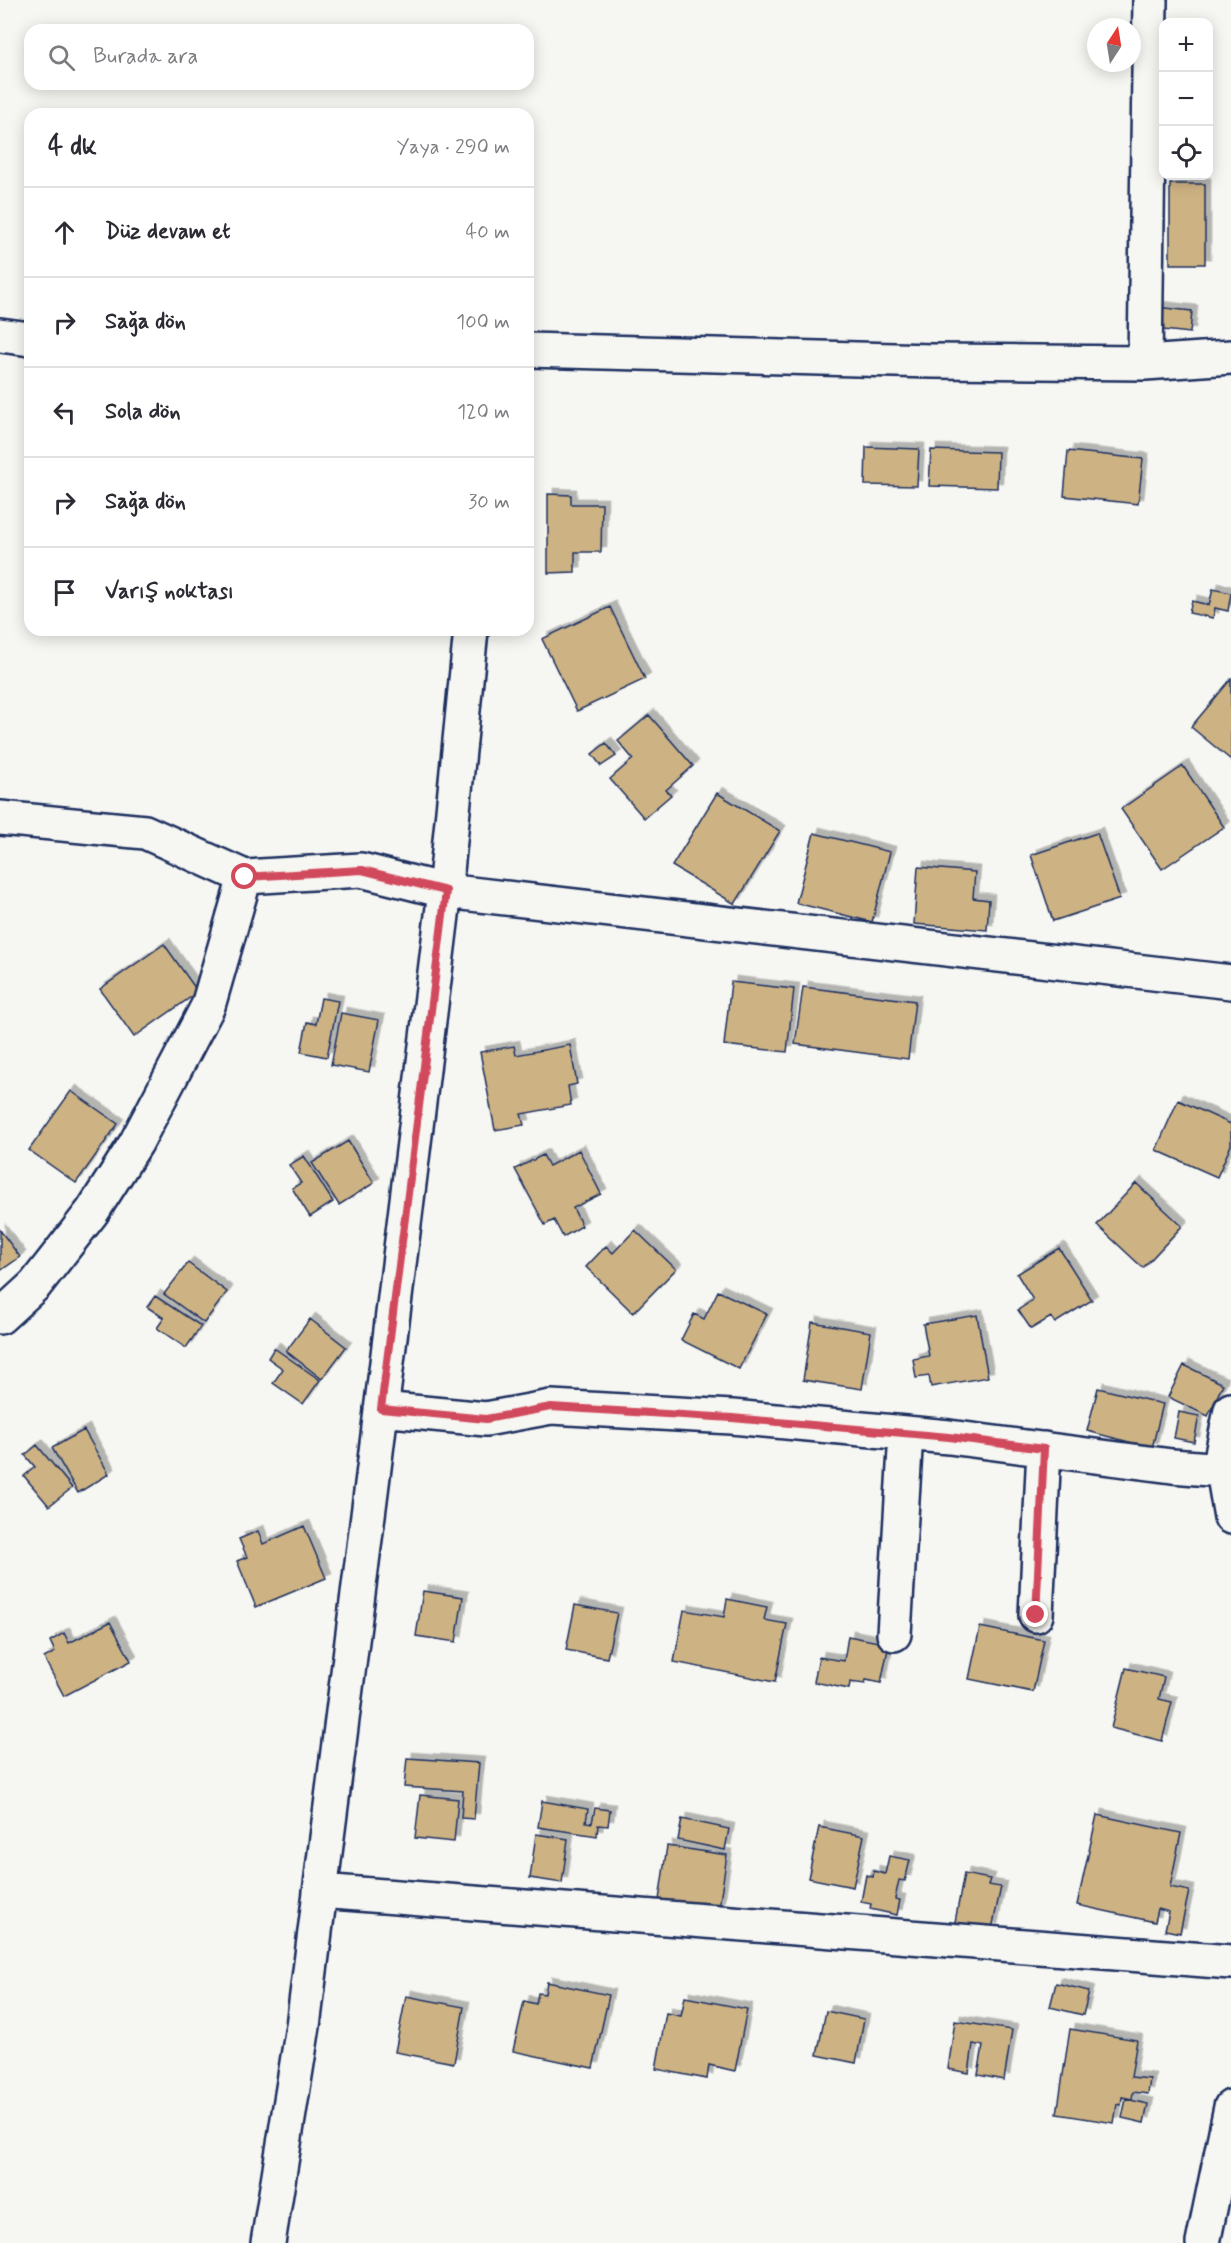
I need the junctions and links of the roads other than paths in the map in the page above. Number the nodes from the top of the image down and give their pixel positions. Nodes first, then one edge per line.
1 (1150, 0) edge
2 (0, 335) edge
3 (24, 338) edge
4 (534, 350) edge
5 (1231, 357) edge
6 (1145, 363) junction
7 (470, 636) edge
8 (0, 818) edge
9 (245, 877) junction
10 (446, 891) junction
11 (1231, 982) edge
12 (0, 1317) edge
13 (381, 1409) junction
14 (1231, 1410) edge
15 (906, 1433) junction
16 (1044, 1449) junction
17 (1222, 1470) junction
18 (1231, 1517) edge
19 (1036, 1615) dead end
20 (894, 1634) dead end
21 (320, 1891) junction
22 (1231, 1962) edge
23 (1231, 2107) edge
24 (1213, 2238) edge
25 (268, 2243) edge

1 - 6 street
2 - 3 street
4 - 6 street
5 - 6 street
7 - 10 street
8 - 9 street
9 - 10 street
9 - 12 street
10 - 11 street
10 - 13 street
13 - 15 street
13 - 21 street
14 - 17 street
15 - 16 street
15 - 20 street
16 - 17 street
16 - 19 street
17 - 18 street
21 - 22 street
21 - 25 street
23 - 24 street

